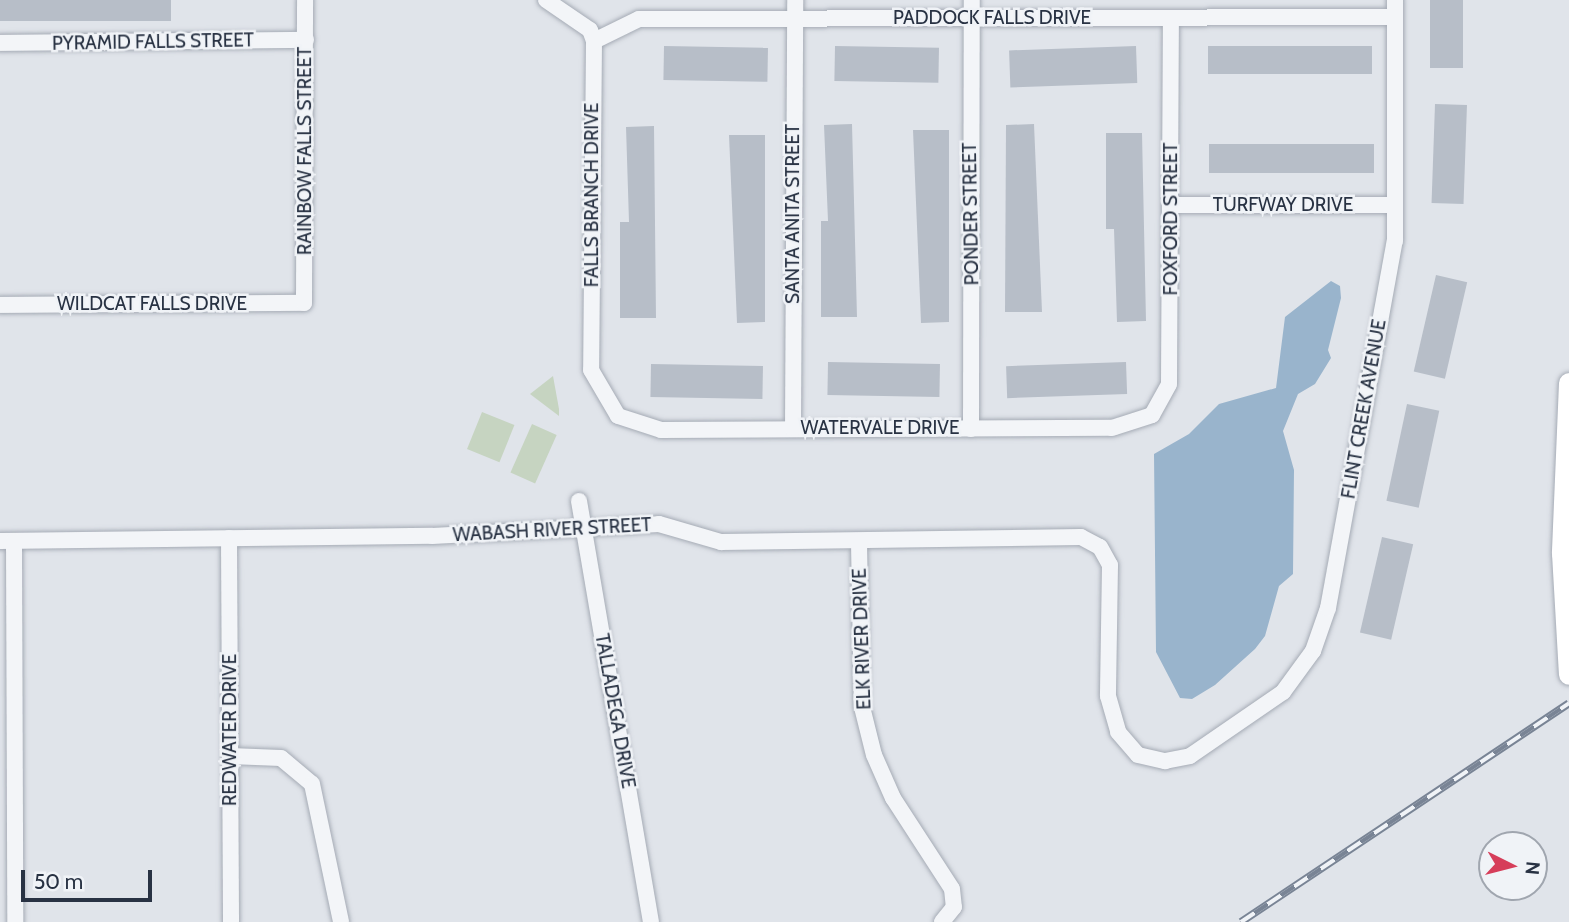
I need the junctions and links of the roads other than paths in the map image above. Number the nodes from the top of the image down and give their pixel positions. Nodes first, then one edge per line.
1 (305, 0) edge
2 (546, 0) edge
3 (795, 0) edge
4 (972, 0) edge
5 (1395, 0) edge
6 (795, 17) junction
7 (1395, 17) junction
8 (972, 18) junction
9 (1171, 18) junction
10 (306, 40) junction
11 (594, 41) junction
12 (0, 43) edge
13 (1171, 205) junction
14 (1395, 205) junction
15 (304, 303) joint
16 (0, 305) edge
17 (1569, 383) edge
18 (611, 409) joint
19 (1152, 415) joint
20 (793, 428) junction
21 (971, 429) junction
22 (579, 501) dead end
23 (583, 524) junction
24 (229, 538) junction
25 (7, 541) edge
26 (859, 541) junction
27 (1100, 547) joint
28 (1569, 674) edge
29 (230, 757) junction
30 (15, 922) edge
31 (231, 922) edge
32 (341, 922) edge
33 (651, 922) edge
34 (943, 922) edge

1 - 10 street, RAINBOW FALLS STREET
2 - 11 street
3 - 6 street, SANTA ANITA STREET
4 - 8 street, PONDER STREET
5 - 7 street, FLINT CREEK AVENUE
6 - 8 street, PADDOCK FALLS DRIVE
6 - 11 street, PADDOCK FALLS DRIVE
6 - 20 street, SANTA ANITA STREET
7 - 9 street, PADDOCK FALLS DRIVE
7 - 14 street, FLINT CREEK AVENUE
8 - 9 street, PADDOCK FALLS DRIVE
8 - 21 street, PONDER STREET
9 - 13 street, FOXFORD STREET
10 - 12 street, PYRAMID FALLS STREET
10 - 15 street, RAINBOW FALLS STREET
11 - 18 street, FALLS BRANCH DRIVE
13 - 14 street, TURFWAY DRIVE
13 - 19 street, FOXFORD STREET
14 - 27 street, FLINT CREEK AVENUE
15 - 16 street, WILDCAT FALLS DRIVE
17 - 28 main road
18 - 20 street, WATERVALE DRIVE
19 - 21 street, WATERVALE DRIVE
20 - 21 street, WATERVALE DRIVE
22 - 23 street, TALLADEGA DRIVE
23 - 24 street, WABASH RIVER STREET
23 - 26 street, WABASH RIVER STREET
23 - 33 street, TALLADEGA DRIVE
24 - 25 street, WABASH RIVER STREET
24 - 29 street, REDWATER DRIVE
25 - 30 street
26 - 27 street, WABASH RIVER STREET
26 - 34 street, ELK RIVER DRIVE
29 - 31 street, REDWATER DRIVE
29 - 32 street

